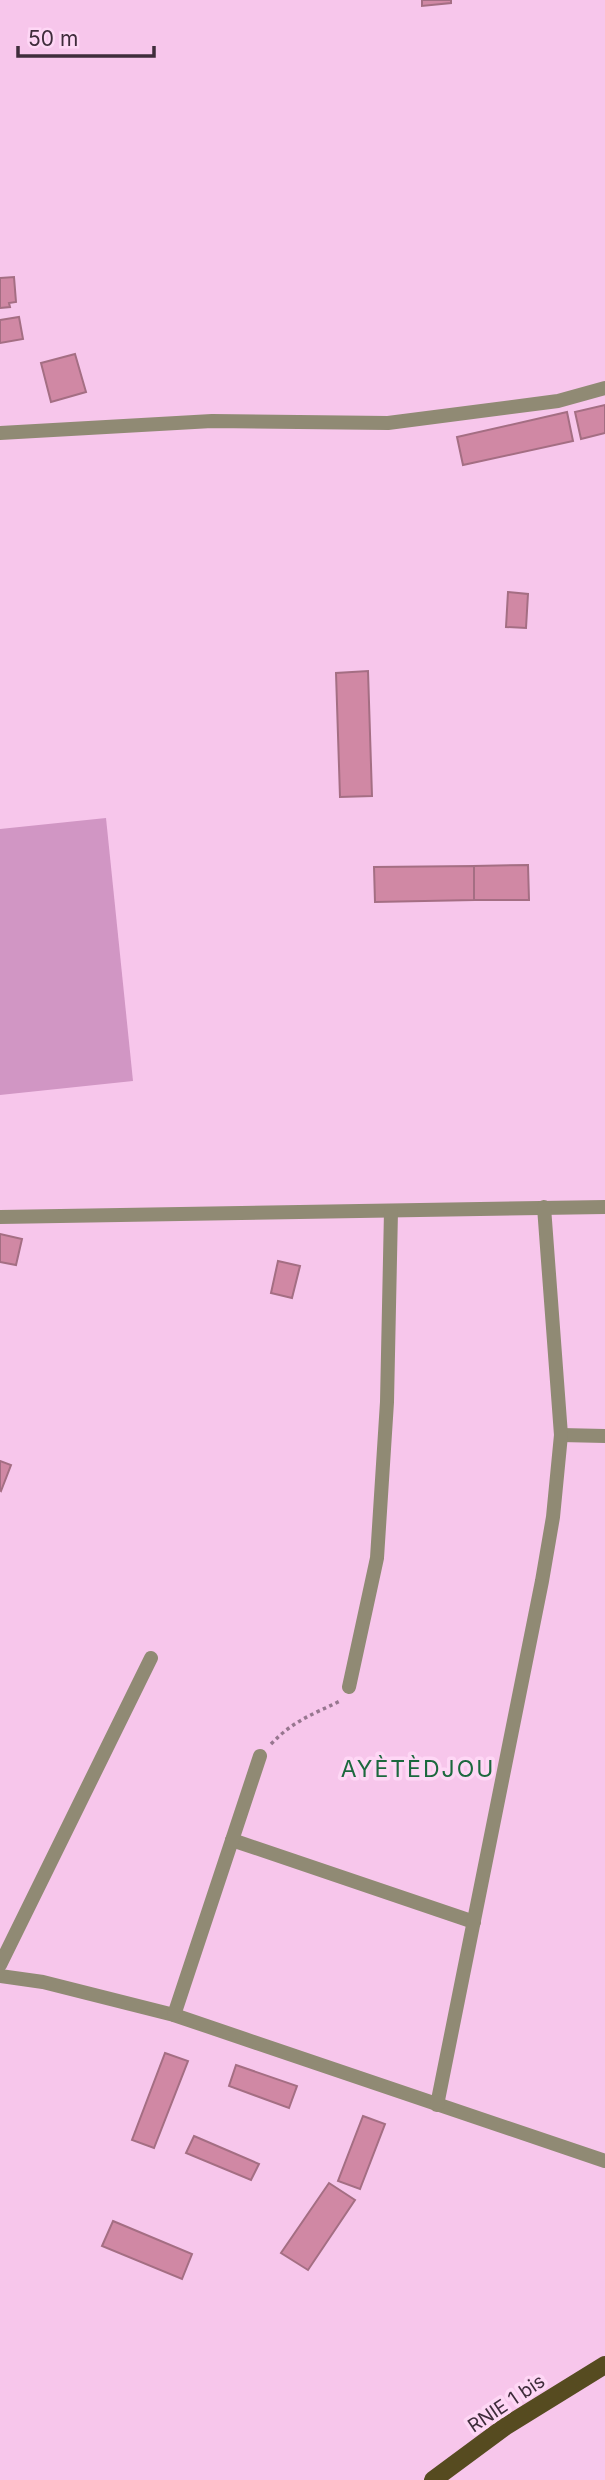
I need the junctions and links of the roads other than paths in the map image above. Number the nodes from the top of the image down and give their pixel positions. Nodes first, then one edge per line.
1 (605, 388) edge
2 (0, 433) edge
3 (605, 1207) edge
4 (544, 1208) junction
5 (391, 1211) junction
6 (0, 1217) edge
7 (561, 1435) junction
8 (605, 1436) edge
9 (152, 1658) dead end
10 (349, 1687) road end
11 (260, 1756) road end
12 (232, 1840) junction
13 (474, 1922) junction
14 (0, 1965) edge
15 (0, 1976) edge
16 (174, 2015) junction
17 (437, 2105) junction
18 (605, 2161) edge
19 (605, 2365) edge
20 (433, 2480) edge

1 - 2 street
3 - 4 street
4 - 5 street
4 - 7 street
5 - 6 street
5 - 10 street
7 - 8 street
7 - 13 street
9 - 14 street
11 - 12 street
12 - 13 street
12 - 16 street
13 - 17 street
15 - 16 street
16 - 17 street
17 - 18 street
19 - 20 main road, RNIE 1 bis

